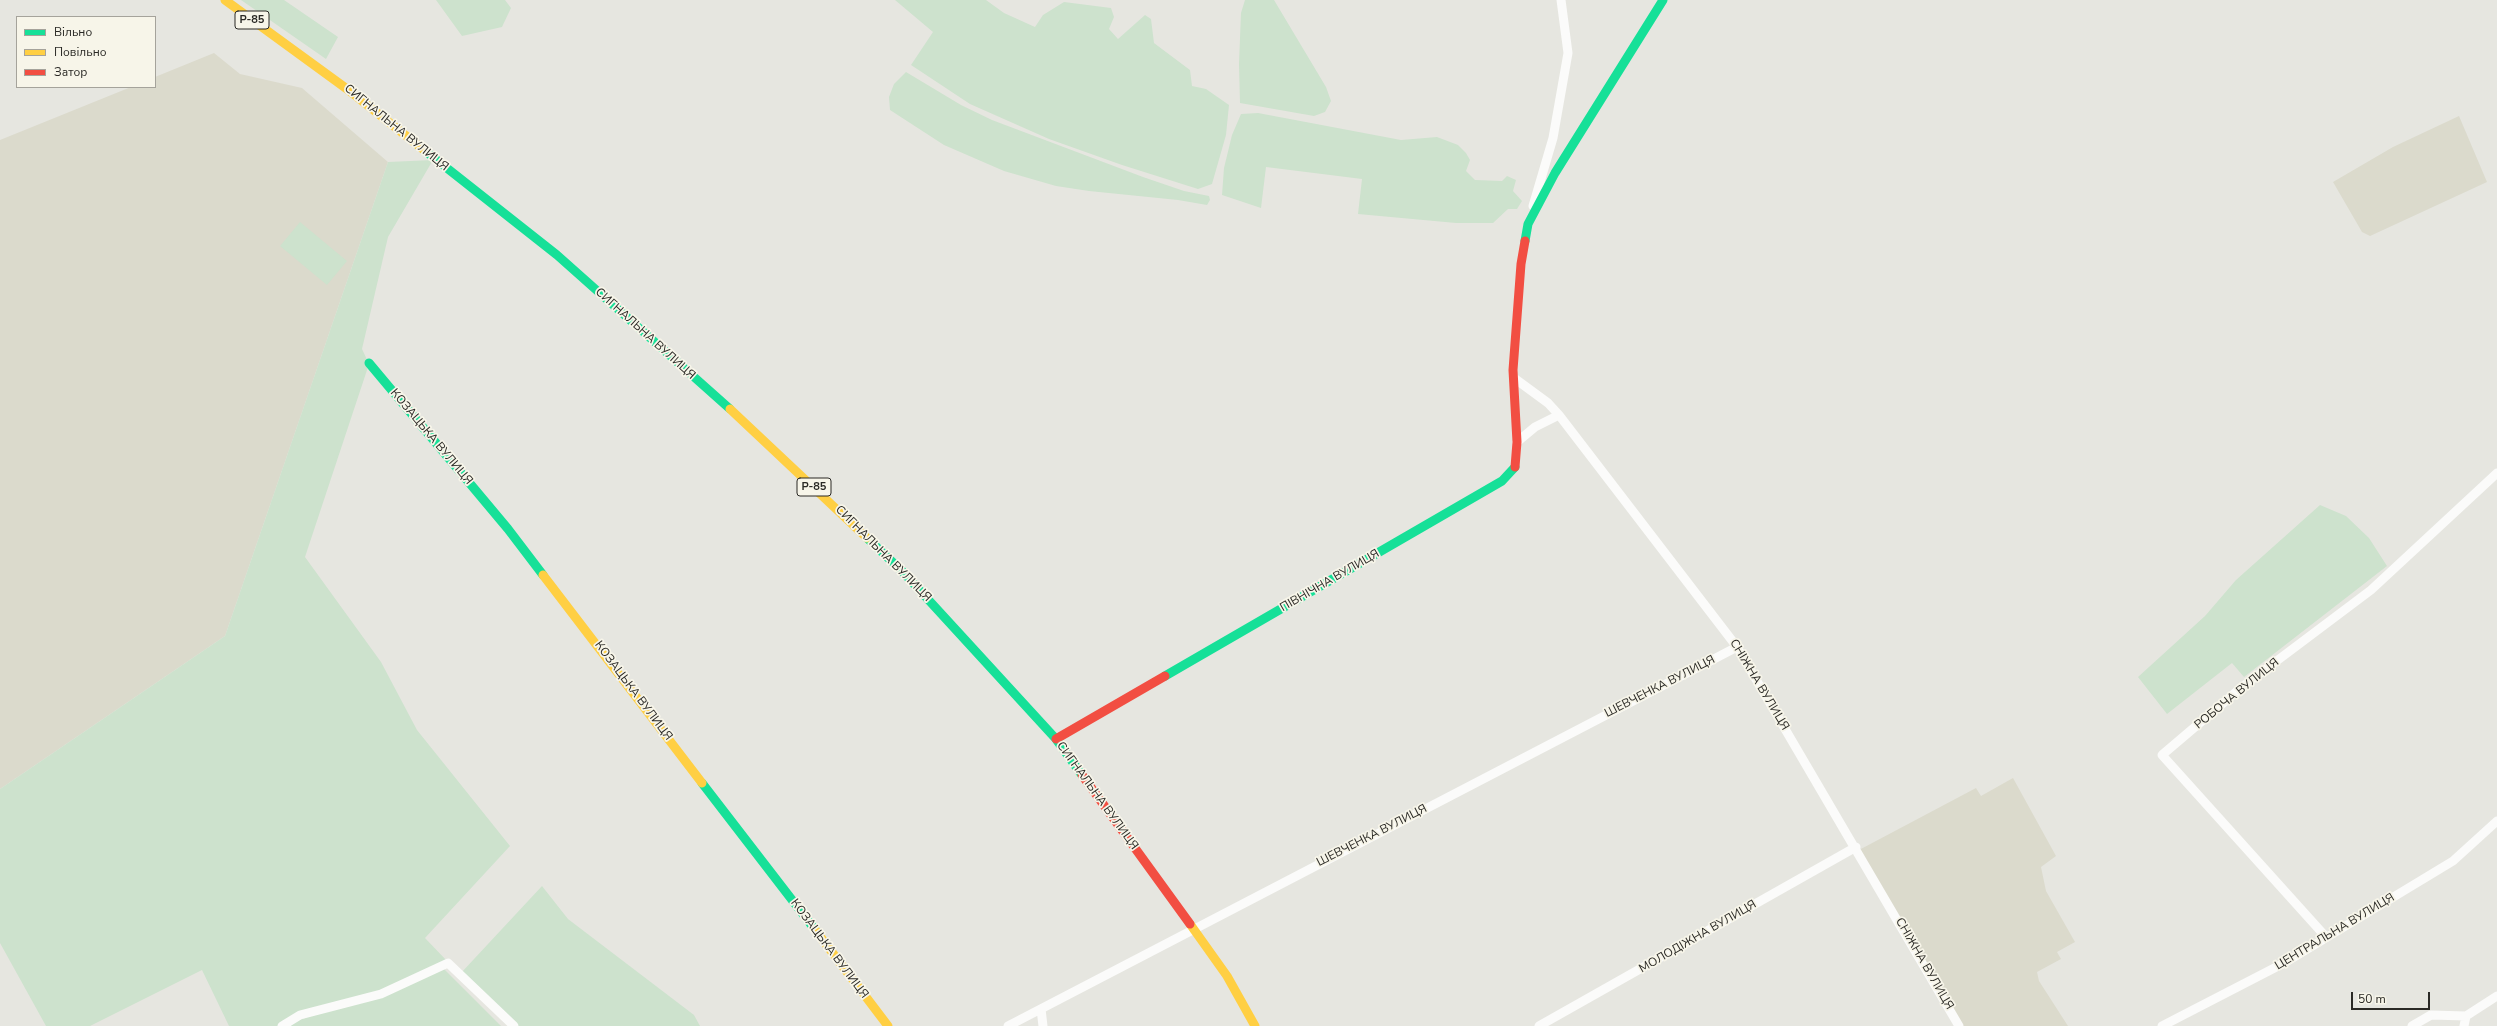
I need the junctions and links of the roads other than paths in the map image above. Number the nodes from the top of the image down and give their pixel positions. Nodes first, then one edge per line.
1 (224, 0) edge
2 (1561, 0) edge
3 (1663, 0) edge
4 (1528, 224) junction
5 (369, 362) dead end
6 (1513, 374) junction
7 (1559, 415) junction
8 (1517, 442) junction
9 (2497, 474) edge
10 (1737, 647) junction
11 (1056, 739) junction
12 (2497, 821) edge
13 (1856, 847) junction
14 (1194, 928) junction
15 (2326, 937) junction
16 (2497, 996) edge
17 (1041, 1009) junction
18 (2466, 1016) junction
19 (282, 1026) edge
20 (514, 1026) edge
21 (888, 1026) edge
22 (1008, 1026) edge
23 (1043, 1026) edge
24 (1255, 1026) edge
25 (1539, 1026) edge
26 (1959, 1026) edge
27 (2162, 1026) edge
28 (2412, 1026) edge
29 (2464, 1026) edge

1 - 11 street, СИГНАЛЬНА ВУЛИЦЯ / Р-85
2 - 4 street
3 - 4 street, ПІВНІЧНА ВУЛИЦЯ
4 - 6 street, ПІВНІЧНА ВУЛИЦЯ
5 - 21 street, КОЗАЦЬКА ВУЛИЦЯ
6 - 7 street, СНІЖНА ВУЛИЦЯ
6 - 8 street, ПІВНІЧНА ВУЛИЦЯ
7 - 8 street
7 - 10 street, СНІЖНА ВУЛИЦЯ
8 - 11 street, ПІВНІЧНА ВУЛИЦЯ
9 - 15 street, РОБОЧА ВУЛИЦЯ
10 - 13 street, СНІЖНА ВУЛИЦЯ
10 - 14 street, ШЕВЧЕНКА ВУЛИЦЯ
11 - 14 street, СИГНАЛЬНА ВУЛИЦЯ / Р-85
12 - 15 street, ЦЕНТРАЛЬНА ВУЛИЦЯ
13 - 25 street, МОЛОДІЖНА ВУЛИЦЯ
13 - 26 street, СНІЖНА ВУЛИЦЯ
14 - 17 street, ШЕВЧЕНКА ВУЛИЦЯ
14 - 24 street, СИГНАЛЬНА ВУЛИЦЯ / Р-85
15 - 27 street, ЦЕНТРАЛЬНА ВУЛИЦЯ
16 - 18 street
17 - 22 street, ШЕВЧЕНКА ВУЛИЦЯ
17 - 23 street
18 - 28 street
18 - 29 street
19 - 20 street

